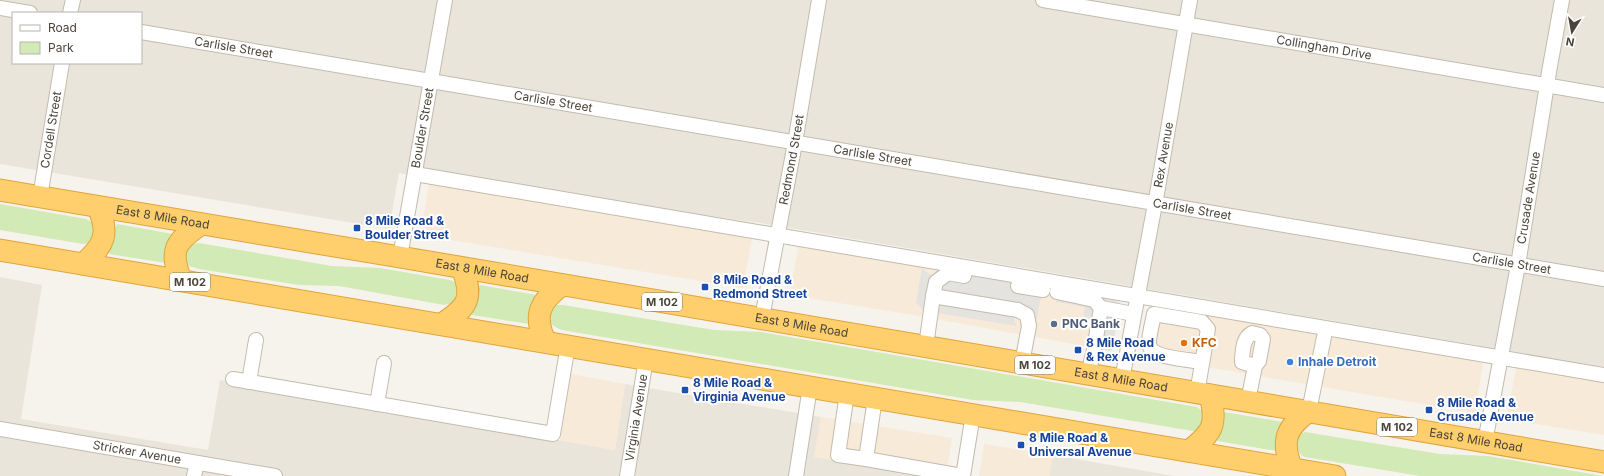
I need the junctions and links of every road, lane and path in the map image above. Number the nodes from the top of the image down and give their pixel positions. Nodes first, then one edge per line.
1 (73, 0) edge
2 (445, 0) edge
3 (818, 0) edge
4 (1043, 0) edge
5 (1190, 0) edge
6 (1562, 0) edge
7 (0, 8) edge
8 (24, 12) edge
9 (70, 12) edge
10 (1186, 24) junction
11 (142, 32) edge
12 (62, 64) edge
13 (431, 81) junction
14 (1547, 86) junction
15 (1604, 95) edge
16 (795, 142) junction
17 (415, 174) junction
18 (0, 190) edge
19 (40, 197) junction
20 (1155, 204) junction
21 (98, 207) junction
22 (201, 224) junction
23 (778, 236) junction
24 (0, 250) edge
25 (400, 257) junction
26 (83, 264) junction
27 (1518, 265) junction
28 (462, 268) junction
29 (1604, 279) edge
30 (181, 280) junction
31 (562, 285) junction
32 (1021, 286) junction
33 (1043, 290) dead end
34 (1057, 292) dead end
35 (933, 296) junction
36 (1138, 296) junction
37 (1097, 304) junction
38 (1134, 314) junction
39 (762, 318) junction
40 (442, 324) junction
41 (1324, 337) dead end
42 (256, 340) dead end
43 (545, 341) junction
44 (568, 346) junction
45 (926, 346) junction
46 (1500, 358) junction
47 (646, 359) junction
48 (1202, 362) junction
49 (384, 363) dead end
50 (1022, 363) junction
51 (1255, 366) dead end
52 (1088, 374) junction
53 (1604, 375) edge
54 (233, 379) dead end
55 (1122, 380) junction
56 (249, 382) junction
57 (810, 387) junction
58 (847, 393) junction
59 (1203, 394) junction
60 (875, 398) junction
61 (1248, 401) junction
62 (377, 404) junction
63 (1309, 412) junction
64 (973, 414) junction
65 (0, 429) edge
66 (1485, 442) junction
67 (1189, 451) junction
68 (866, 459) junction
69 (1604, 462) edge
70 (196, 469) edge
71 (1292, 469) junction
72 (275, 476) edge
73 (627, 476) edge
74 (796, 476) edge
75 (963, 476) edge
76 (1335, 476) edge

1 - 9 street
2 - 13 street, Boulder Street
3 - 16 street, Redmond Street
4 - 10 street, Collingham Drive
5 - 10 street, Rex Avenue
6 - 14 street, Crusade Avenue
7 - 8 street
10 - 14 street, Collingham Drive
10 - 20 street, Rex Avenue
11 - 13 street, Carlisle Street
12 - 19 street, Cordell Street
13 - 16 street, Carlisle Street
13 - 17 street, Boulder Street
14 - 15 street, Collingham Drive
14 - 27 street, Crusade Avenue
16 - 20 street, Carlisle Street
16 - 23 street, Redmond Street
17 - 23 street
17 - 25 street, Boulder Street
18 - 19 highway, East 8 Mile Road / M 102
19 - 21 highway, East 8 Mile Road / M 102
20 - 27 street, Carlisle Street
20 - 36 street, Rex Avenue
21 - 22 highway, East 8 Mile Road / M 102
21 - 26 highway
22 - 25 highway, East 8 Mile Road / M 102
22 - 30 highway
23 - 36 street
23 - 39 street, Redmond Street
24 - 26 highway, M 102
25 - 28 highway, East 8 Mile Road / M 102
26 - 30 highway, M 102
27 - 29 street, Carlisle Street
27 - 46 street, Crusade Avenue
28 - 31 highway, East 8 Mile Road / M 102
28 - 40 highway
30 - 40 highway, M 102
31 - 39 highway, East 8 Mile Road / M 102
31 - 43 highway
32 - 33 street
32 - 35 street
32 - 37 street
34 - 37 street
35 - 45 street
35 - 50 street
36 - 38 street, Rex Avenue
36 - 46 street
37 - 38 street
37 - 52 street
38 - 55 street, Rex Avenue
39 - 45 highway, East 8 Mile Road / M 102
40 - 43 highway, M 102
41 - 63 street
42 - 56 street
43 - 44 highway, M 102
44 - 47 highway, M 102
44 - 62 street
45 - 50 highway, East 8 Mile Road / M 102
46 - 53 street
46 - 66 street, Crusade Avenue
47 - 57 highway, M 102
47 - 73 street, Virginia Avenue
48 - 48 street
48 - 59 street
49 - 62 street
50 - 52 highway, East 8 Mile Road / M 102
51 - 61 street
52 - 55 highway, East 8 Mile Road / M 102
54 - 56 street
55 - 59 highway, East 8 Mile Road / M 102
56 - 62 street
57 - 58 highway, M 102
57 - 74 street
58 - 60 highway, M 102
58 - 68 street
59 - 61 highway, East 8 Mile Road / M 102
59 - 67 highway
60 - 64 highway, M 102
60 - 68 street
61 - 63 highway, East 8 Mile Road / M 102
63 - 66 highway, East 8 Mile Road / M 102
63 - 71 highway
64 - 67 highway, M 102
64 - 75 street
65 - 70 street, Stricker Avenue
66 - 69 highway, East 8 Mile Road / M 102
67 - 71 highway, M 102
68 - 75 street
70 - 72 street, Stricker Avenue
71 - 76 highway, M 102

